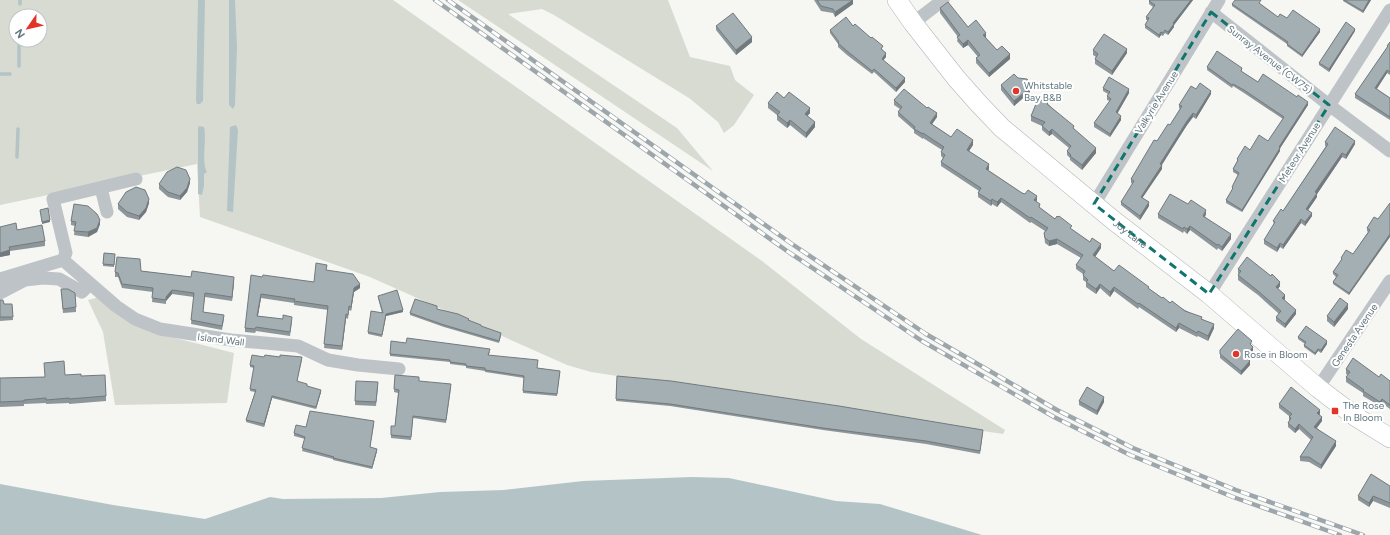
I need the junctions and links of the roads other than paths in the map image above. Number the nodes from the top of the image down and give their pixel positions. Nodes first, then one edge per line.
1 (897, 0) edge
2 (943, 0) edge
3 (1219, 0) edge
4 (1390, 10) edge
5 (1211, 12) junction
6 (913, 22) junction
7 (1329, 105) junction
8 (1390, 151) edge
9 (136, 179) dead end
10 (101, 188) junction
11 (1094, 204) junction
12 (107, 212) dead end
13 (63, 260) junction
14 (0, 279) edge
15 (1390, 282) edge
16 (90, 284) junction
17 (0, 292) edge
18 (1209, 294) junction
19 (399, 369) dead end
20 (1318, 388) junction
21 (1390, 438) edge

1 - 6 street, Joy Lane
2 - 6 street
3 - 5 street, Valkyrie Avenue
4 - 7 street, Meteor Avenue
5 - 7 street, Sunray Avenue (CW75)
5 - 11 street, Valkyrie Avenue
6 - 11 street, Joy Lane
7 - 8 street, Sunray Avenue (CW75)
7 - 18 street, Meteor Avenue
9 - 10 street
10 - 12 street
10 - 13 street
11 - 18 street, Joy Lane
13 - 14 street
13 - 16 street, Island Wall
15 - 20 street, Genesta Avenue
16 - 17 street
16 - 19 street, Island Wall
18 - 20 street, Joy Lane
20 - 21 street, Joy Lane

